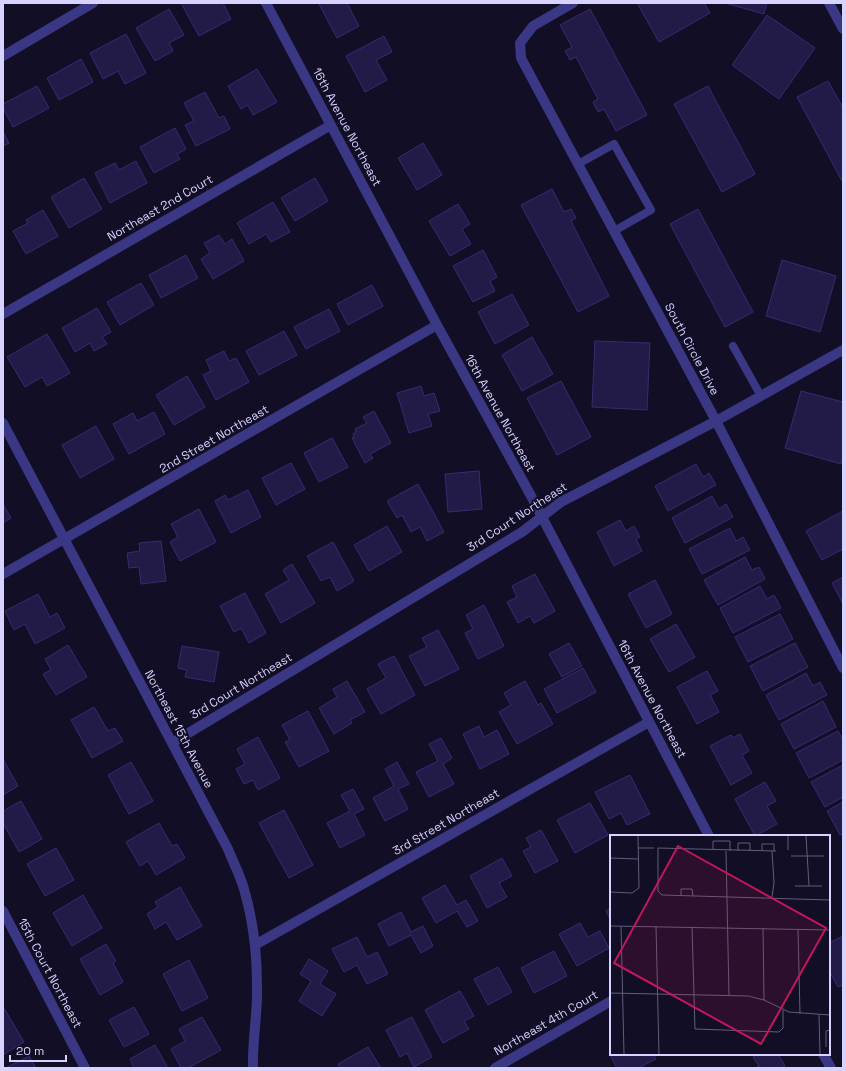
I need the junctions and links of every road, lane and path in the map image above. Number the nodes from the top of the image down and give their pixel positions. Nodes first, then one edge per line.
1 (93, 3) edge
2 (266, 3) edge
3 (573, 3) edge
4 (829, 3) edge
5 (843, 29) edge
6 (3, 56) edge
7 (331, 125) junction
8 (578, 164) junction
9 (614, 231) junction
10 (3, 314) edge
11 (437, 325) junction
12 (733, 346) dead end
13 (843, 350) edge
14 (761, 396) junction
15 (716, 420) junction
16 (3, 422) edge
17 (541, 517) junction
18 (64, 539) junction
19 (3, 574) edge
20 (843, 668) edge
21 (649, 722) junction
22 (172, 742) junction
23 (708, 835) edge
24 (3, 911) edge
25 (255, 945) junction
26 (610, 1002) edge
27 (824, 1055) edge
28 (86, 1068) edge
29 (254, 1068) edge
30 (495, 1068) edge
31 (831, 1068) edge

1 - 6 street
2 - 7 street, 16th Avenue Northeast
3 - 8 street, South Circle Drive
4 - 5 street
7 - 10 street, Northeast 2nd Court
7 - 11 street, 16th Avenue Northeast
8 - 9 street, South Circle Drive
8 - 9 lane
9 - 15 street, South Circle Drive
11 - 17 street, 16th Avenue Northeast
11 - 18 street, 2nd Street Northeast
12 - 14 lane
13 - 14 street, 3rd Court Northeast
14 - 15 street, 3rd Court Northeast
15 - 17 street, 3rd Court Northeast
15 - 20 street, South Circle Drive
16 - 18 street, Northeast 15th Avenue
17 - 21 street, 16th Avenue Northeast
17 - 22 street, 3rd Court Northeast
18 - 19 street, 2nd Street Northeast
18 - 22 street, Northeast 15th Avenue
21 - 23 street, 16th Avenue Northeast
21 - 25 street, 3rd Street Northeast
22 - 25 street, Northeast 15th Avenue
24 - 28 street, 15th Court Northeast
25 - 29 street, Northeast 15th Avenue
26 - 30 street, Northeast 4th Court
27 - 31 street

